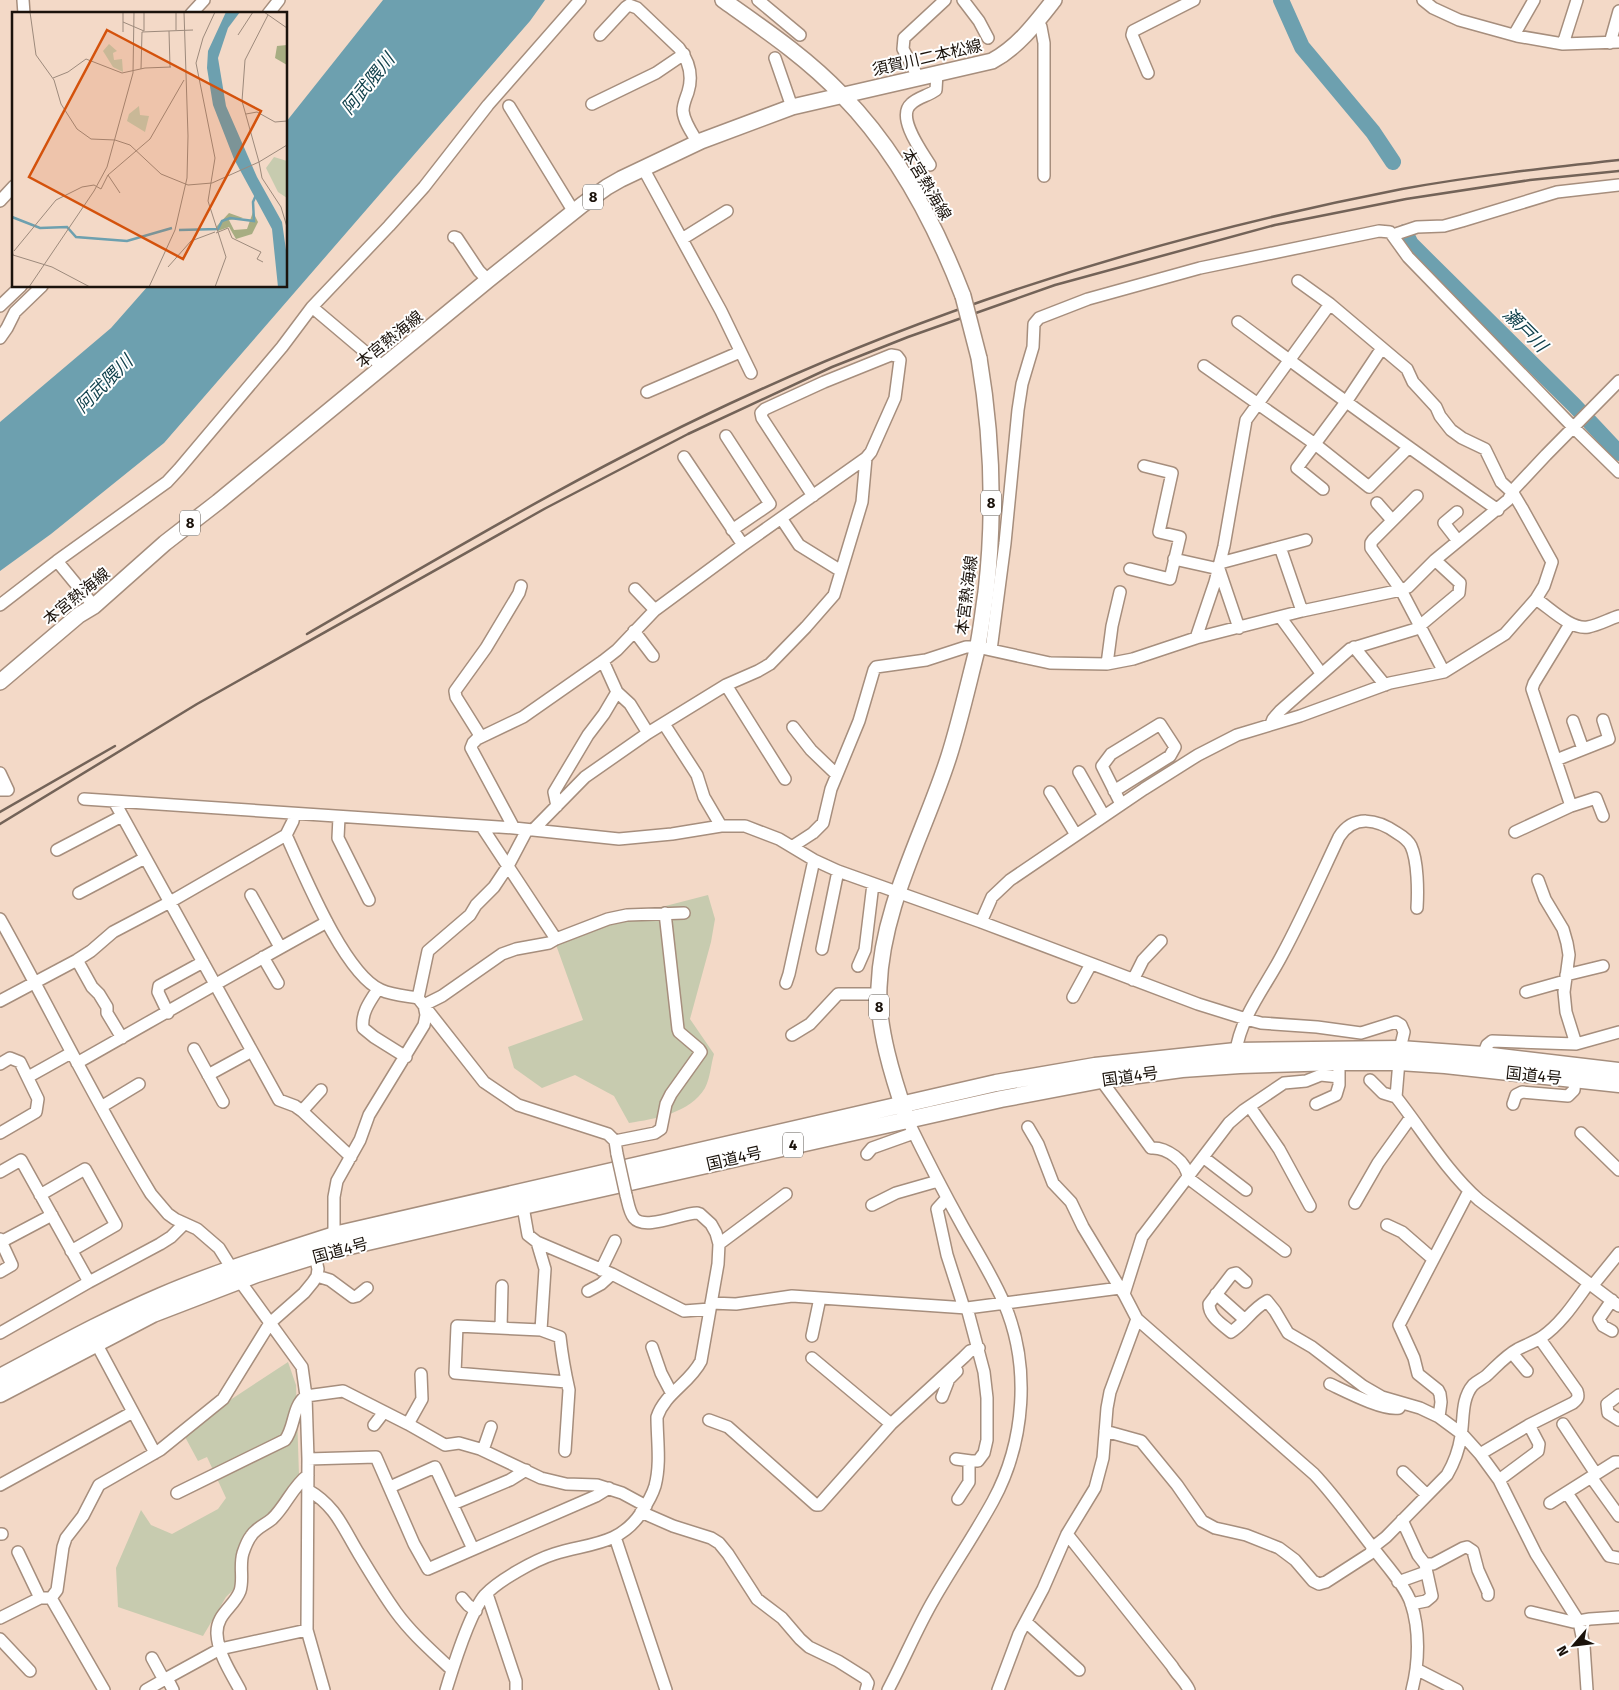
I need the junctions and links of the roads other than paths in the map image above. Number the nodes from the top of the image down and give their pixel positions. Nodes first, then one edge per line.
1 (204, 0) edge
2 (279, 0) edge
3 (580, 0) edge
4 (723, 0) edge
5 (758, 0) edge
6 (945, 0) edge
7 (963, 0) edge
8 (1054, 0) edge
9 (1194, 0) edge
10 (1423, 0) edge
11 (1534, 0) edge
12 (1577, 0) edge
13 (193, 12) edge
14 (270, 12) edge
15 (1619, 12) edge
16 (1038, 21) junction
17 (600, 35) dead end
18 (800, 35) dead end
19 (1514, 35) junction
20 (988, 38) dead end
21 (1614, 42) edge
22 (1563, 44) junction
23 (684, 54) junction
24 (775, 58) dead end
25 (937, 73) junction
26 (1148, 73) dead end
27 (918, 77) junction
28 (842, 94) junction
29 (592, 104) dead end
30 (509, 106) dead end
31 (792, 107) junction
32 (698, 143) junction
33 (930, 165) dead end
34 (643, 168) junction
35 (1044, 176) dead end
36 (1619, 185) edge
37 (12, 188) edge
38 (0, 201) edge
39 (727, 211) dead end
40 (574, 212) junction
41 (1393, 235) junction
42 (454, 237) dead end
43 (682, 238) junction
44 (488, 280) junction
45 (1298, 281) dead end
46 (19, 288) edge
47 (40, 288) edge
48 (1330, 304) junction
49 (0, 306) edge
50 (312, 306) junction
51 (1238, 322) dead end
52 (0, 338) edge
53 (1382, 348) junction
54 (740, 352) junction
55 (1289, 359) junction
56 (1204, 366) dead end
57 (382, 367) junction
58 (751, 373) dead end
59 (1619, 382) edge
60 (647, 392) dead end
61 (1346, 402) junction
62 (1258, 403) junction
63 (1575, 425) junction
64 (726, 436) dead end
65 (1315, 444) junction
66 (1408, 448) junction
67 (684, 457) dead end
68 (866, 458) junction
69 (1144, 466) dead end
70 (1619, 472) edge
71 (1323, 489) dead end
72 (1513, 493) junction
73 (813, 496) junction
74 (1417, 496) dead end
75 (1377, 503) dead end
76 (1498, 510) junction
77 (1457, 512) dead end
78 (781, 518) junction
79 (1392, 520) junction
80 (732, 530) junction
81 (1306, 540) dead end
82 (1458, 541) junction
83 (743, 545) junction
84 (1280, 547) junction
85 (1174, 559) junction
86 (1435, 560) junction
87 (56, 562) junction
88 (1220, 566) junction
89 (1130, 569) dead end
90 (842, 570) junction
91 (521, 586) dead end
92 (634, 589) dead end
93 (1401, 590) junction
94 (1120, 592) dead end
95 (1536, 599) junction
96 (0, 605) edge
97 (94, 606) junction
98 (656, 610) junction
99 (1302, 611) junction
100 (1619, 616) edge
101 (1281, 618) junction
102 (1570, 624) junction
103 (1420, 627) junction
104 (1239, 628) junction
105 (634, 631) junction
106 (1196, 638) junction
107 (1354, 647) junction
108 (984, 649) junction
109 (653, 656) dead end
110 (603, 661) junction
111 (1107, 664) junction
112 (1444, 672) junction
113 (1321, 674) junction
114 (0, 682) edge
115 (726, 685) junction
116 (1385, 685) junction
117 (617, 692) junction
118 (1603, 720) dead end
119 (1573, 721) dead end
120 (664, 724) junction
121 (1271, 724) junction
122 (793, 727) dead end
123 (648, 733) junction
124 (481, 737) junction
125 (1583, 749) junction
126 (1556, 760) junction
127 (1079, 772) dead end
128 (0, 773) edge
129 (836, 774) junction
130 (785, 779) dead end
131 (0, 790) edge
132 (1114, 791) junction
133 (1050, 792) dead end
134 (84, 800) dead end
135 (114, 801) junction
136 (1121, 804) junction
137 (557, 806) junction
138 (1571, 806) junction
139 (294, 814) junction
140 (122, 816) junction
141 (1104, 816) junction
142 (1603, 816) dead end
143 (339, 817) junction
144 (721, 826) junction
145 (482, 827) junction
146 (514, 828) junction
147 (530, 830) junction
148 (1515, 832) dead end
149 (286, 834) junction
150 (1076, 835) junction
151 (793, 846) junction
152 (57, 850) dead end
153 (145, 858) junction
154 (814, 860) junction
155 (508, 866) junction
156 (838, 871) junction
157 (1538, 880) dead end
158 (873, 884) junction
159 (79, 893) dead end
160 (897, 893) junction
161 (251, 896) dead end
162 (369, 900) dead end
163 (170, 902) junction
164 (1417, 908) dead end
165 (684, 912) dead end
166 (665, 913) junction
167 (0, 919) edge
168 (327, 922) junction
169 (981, 922) junction
170 (556, 939) junction
171 (1161, 941) dead end
172 (280, 947) junction
173 (822, 949) dead end
174 (263, 957) junction
175 (77, 960) junction
176 (203, 962) junction
177 (1091, 964) junction
178 (858, 966) dead end
179 (1603, 966) dead end
180 (31, 976) junction
181 (1566, 978) junction
182 (1133, 980) junction
183 (278, 983) dead end
184 (786, 983) dead end
185 (214, 984) junction
186 (378, 989) junction
187 (1526, 992) dead end
188 (878, 994) junction
189 (1073, 997) dead end
190 (0, 1001) edge
191 (421, 1001) junction
192 (168, 1012) junction
193 (1246, 1019) junction
194 (1619, 1032) edge
195 (792, 1035) dead end
196 (122, 1038) junction
197 (1576, 1044) junction
198 (194, 1049) dead end
199 (252, 1051) junction
200 (1236, 1051) junction
201 (70, 1053) junction
202 (1400, 1055) junction
203 (1483, 1055) junction
204 (406, 1057) junction
205 (77, 1063) junction
206 (0, 1064) edge
207 (1339, 1069) junction
208 (1619, 1071) edge
209 (208, 1075) junction
210 (28, 1077) junction
211 (1101, 1080) junction
212 (1370, 1080) dead end
213 (1575, 1080) junction
214 (138, 1084) dead end
215 (1619, 1084) edge
216 (321, 1090) dead end
217 (1396, 1096) junction
218 (223, 1102) dead end
219 (1316, 1104) dead end
220 (1514, 1104) dead end
221 (101, 1107) junction
222 (1250, 1107) junction
223 (302, 1111) junction
224 (1411, 1116) junction
225 (907, 1119) junction
226 (1028, 1127) dead end
227 (1582, 1132) dead end
228 (0, 1133) edge
229 (615, 1141) junction
230 (867, 1154) dead end
231 (351, 1157) junction
232 (1203, 1157) junction
233 (1619, 1170) edge
234 (0, 1172) edge
235 (1188, 1178) junction
236 (938, 1181) junction
237 (1246, 1190) dead end
238 (1470, 1191) junction
239 (40, 1194) junction
240 (786, 1194) dead end
241 (947, 1198) junction
242 (521, 1199) junction
243 (1355, 1203) dead end
244 (872, 1205) dead end
245 (1310, 1206) dead end
246 (52, 1215) junction
247 (184, 1224) junction
248 (1387, 1225) dead end
249 (334, 1235) junction
250 (1, 1241) edge
251 (615, 1241) dead end
252 (537, 1242) junction
253 (719, 1244) junction
254 (71, 1251) junction
255 (1285, 1251) dead end
256 (1619, 1253) edge
257 (315, 1256) junction
258 (1433, 1259) junction
259 (0, 1272) edge
260 (606, 1272) junction
261 (235, 1274) junction
262 (317, 1276) junction
263 (88, 1282) junction
264 (1246, 1282) dead end
265 (1591, 1284) junction
266 (502, 1286) dead end
267 (366, 1288) dead end
268 (588, 1291) dead end
269 (1122, 1291) junction
270 (1216, 1294) junction
271 (820, 1298) junction
272 (1004, 1303) junction
273 (1615, 1303) edge
274 (711, 1306) junction
275 (966, 1308) junction
276 (1137, 1319) junction
277 (1244, 1319) junction
278 (270, 1323) junction
279 (502, 1328) junction
280 (541, 1330) junction
281 (1612, 1331) dead end
282 (0, 1333) edge
283 (812, 1336) dead end
284 (1540, 1339) junction
285 (96, 1343) junction
286 (652, 1347) dead end
287 (979, 1348) junction
288 (1512, 1353) junction
289 (964, 1357) junction
290 (812, 1358) dead end
291 (1527, 1372) dead end
292 (421, 1374) dead end
293 (0, 1377) edge
294 (567, 1382) junction
295 (1330, 1384) dead end
296 (0, 1394) edge
297 (672, 1394) junction
298 (1619, 1395) edge
299 (306, 1396) junction
300 (942, 1397) dead end
301 (1408, 1405) junction
302 (133, 1412) junction
303 (384, 1412) junction
304 (1439, 1417) junction
305 (709, 1420) dead end
306 (1619, 1420) edge
307 (408, 1424) junction
308 (891, 1424) junction
309 (1563, 1424) dead end
310 (374, 1425) dead end
311 (1530, 1425) junction
312 (491, 1427) dead end
313 (1105, 1431) junction
314 (1462, 1434) junction
315 (483, 1450) junction
316 (565, 1451) dead end
317 (155, 1453) junction
318 (1480, 1454) junction
319 (308, 1459) junction
320 (956, 1459) dead end
321 (969, 1461) junction
322 (1619, 1462) edge
323 (526, 1470) junction
324 (1403, 1472) dead end
325 (308, 1475) junction
326 (1594, 1476) junction
327 (1499, 1480) junction
328 (0, 1485) edge
329 (390, 1487) junction
330 (610, 1488) junction
331 (308, 1490) junction
332 (178, 1493) dead end
333 (1567, 1493) junction
334 (1427, 1495) junction
335 (958, 1499) dead end
336 (1550, 1503) dead end
337 (453, 1504) junction
338 (644, 1509) junction
339 (1619, 1516) edge
340 (1402, 1520) junction
341 (1067, 1534) junction
342 (616, 1537) junction
343 (1372, 1548) junction
344 (473, 1549) junction
345 (18, 1552) dead end
346 (1619, 1558) edge
347 (1425, 1568) junction
348 (1398, 1582) junction
349 (487, 1594) junction
350 (1488, 1595) dead end
351 (46, 1598) junction
352 (462, 1598) dead end
353 (1412, 1604) junction
354 (476, 1611) junction
355 (1531, 1612) dead end
356 (1619, 1617) edge
357 (0, 1618) edge
358 (1026, 1622) junction
359 (1579, 1622) junction
360 (307, 1630) junction
361 (0, 1639) edge
362 (220, 1649) junction
363 (152, 1658) dead end
364 (452, 1670) junction
365 (1079, 1670) dead end
366 (1418, 1670) junction
367 (30, 1671) dead end
368 (165, 1679) junction
369 (104, 1690) edge
370 (146, 1690) edge
371 (173, 1690) edge
372 (240, 1690) edge
373 (324, 1690) edge
374 (446, 1690) edge
375 (516, 1690) edge
376 (666, 1690) edge
377 (866, 1690) edge
378 (888, 1690) edge
379 (998, 1690) edge
380 (1189, 1690) edge
381 (1412, 1690) edge
382 (1455, 1690) edge
383 (1587, 1690) edge

1 - 13 street
2 - 14 street
3 - 50 street
4 - 28 main road, 本宮熱海線 / 8
5 - 18 street
6 - 27 street
7 - 20 street
8 - 16 main road, 須賀川二本松線
9 - 26 street
10 - 19 street
11 - 19 street
12 - 22 street
15 - 21 street
16 - 25 main road, 須賀川二本松線
16 - 35 street
17 - 23 street
19 - 22 street
21 - 22 street
23 - 29 street
23 - 32 street
24 - 31 street
25 - 27 main road, 須賀川二本松線
25 - 33 street
27 - 28 main road, 須賀川二本松線
28 - 31 main road, 本宮熱海線 / 8
28 - 108 main road, 本宮熱海線 / 8, bridge
30 - 40 street
31 - 32 main road, 本宮熱海線 / 8
32 - 34 main road, 本宮熱海線 / 8
34 - 40 main road, 本宮熱海線 / 8
34 - 43 street
36 - 41 street
37 - 38 street
39 - 43 street
40 - 44 main road, 本宮熱海線 / 8
41 - 63 street
41 - 108 street
42 - 44 street
43 - 54 street
44 - 57 main road, 本宮熱海線 / 8
45 - 48 street
46 - 49 street
47 - 52 street
48 - 53 street
48 - 55 street
50 - 57 street
50 - 87 street
51 - 55 street
53 - 61 street
53 - 72 street
54 - 58 street
54 - 60 street
55 - 61 street
55 - 62 street
56 - 62 street
57 - 97 main road, 本宮熱海線 / 8
59 - 63 street
61 - 65 street
61 - 66 street
62 - 65 street
62 - 88 street
63 - 70 street
63 - 72 street
64 - 80 street
65 - 66 street
65 - 71 street
66 - 76 street
67 - 80 street
68 - 73 street
68 - 73 street
68 - 90 street
69 - 85 street
72 - 76 street
72 - 95 street
73 - 78 street
74 - 79 street
75 - 79 street
76 - 82 street
77 - 82 street
78 - 83 street
78 - 90 street
79 - 93 street
80 - 83 street
81 - 84 street
82 - 86 street
83 - 98 street
84 - 88 street
84 - 99 street
85 - 88 street
85 - 89 street
86 - 93 street
86 - 103 street
87 - 96 street
87 - 97 street
88 - 104 street
88 - 106 street
90 - 115 street
91 - 124 street
92 - 98 street
93 - 99 street
93 - 103 street
94 - 111 street
95 - 102 street
95 - 112 street
97 - 114 main road, 本宮熱海線 / 8
98 - 105 street
99 - 101 street
100 - 102 street
101 - 104 street
101 - 113 street
102 - 126 street
103 - 107 street
103 - 112 street
104 - 106 street
105 - 109 street
105 - 110 street
106 - 111 street
107 - 113 street
107 - 116 street
108 - 111 street
108 - 129 street
108 - 160 main road, 本宮熱海線 / 8
110 - 117 street
110 - 124 street
112 - 116 street
113 - 121 street
115 - 120 street
115 - 130 street
116 - 121 street
117 - 123 street
117 - 137 street
118 - 125 street
119 - 125 street
120 - 123 street
120 - 144 street
121 - 136 street
122 - 129 street
123 - 137 street
124 - 146 street
125 - 126 street
126 - 138 street
127 - 141 street
128 - 131 street
129 - 151 street
132 - 132 street
132 - 136 street
133 - 150 street
134 - 135 street
135 - 139 street
135 - 140 street
136 - 141 street
137 - 147 street
138 - 142 street
138 - 148 street
139 - 143 street
139 - 149 street
140 - 152 street
140 - 153 street
141 - 150 street
143 - 145 street
143 - 162 street
144 - 147 street
144 - 151 street
145 - 146 street
145 - 155 street
146 - 147 street
147 - 155 street
149 - 163 street
149 - 168 street
150 - 169 street
151 - 154 street
153 - 159 street
153 - 163 street
154 - 156 street
154 - 184 street
155 - 170 street
155 - 191 street
156 - 158 street
156 - 173 street
157 - 181 street
158 - 160 street
158 - 178 street
160 - 169 street
160 - 188 main road, 本宮熱海線 / 8
161 - 172 street
163 - 175 street
163 - 176 street
164 - 193 street
165 - 166 street
166 - 170 street
166 - 229 street
167 - 180 street
168 - 172 street
168 - 186 street
169 - 177 street
170 - 191 street
171 - 182 street
172 - 174 street
174 - 183 street
174 - 185 street
175 - 180 street
175 - 196 street
176 - 185 street
176 - 192 street
177 - 182 street
177 - 189 street
179 - 181 street
180 - 190 street
180 - 201 street
181 - 187 street
181 - 197 street
182 - 193 street
185 - 192 street
185 - 199 street
186 - 191 street
186 - 204 street
188 - 195 street
188 - 225 main road, 本宮熱海線 / 8
191 - 204 street
191 - 229 street
192 - 196 street
193 - 200 street
193 - 202 street
194 - 197 street
196 - 205 street
197 - 203 street
198 - 209 street
199 - 209 street
199 - 223 street
200 - 202 highway, 国道4号 / 4
200 - 225 highway, 国道4号 / 4
201 - 205 street
201 - 210 street
202 - 203 highway, 国道4号 / 4
202 - 207 highway, 国道4号 / 4
202 - 213 highway, 国道4号 / 4
202 - 217 street
203 - 208 highway, 国道4号 / 4
204 - 231 street
205 - 221 street
206 - 210 street
207 - 211 highway, 国道4号 / 4
207 - 219 street
207 - 222 street
209 - 218 street
210 - 228 street
211 - 225 highway, 国道4号 / 4
211 - 235 street
212 - 217 street
213 - 215 highway, 国道4号 / 4
213 - 220 street
214 - 221 street
216 - 223 street
217 - 224 street
221 - 247 street
222 - 232 street
222 - 245 street
223 - 231 street
224 - 238 street
224 - 243 street
225 - 230 street
225 - 236 street
225 - 242 highway, 国道4号 / 4
226 - 269 street
227 - 233 street
229 - 253 street, bridge
231 - 249 street
232 - 235 street
232 - 237 street
234 - 239 street
235 - 255 street
235 - 269 street
236 - 241 street
236 - 244 street
238 - 258 street
238 - 265 street
239 - 246 street
239 - 254 street
240 - 253 street
241 - 272 street
241 - 275 street
242 - 249 highway, 国道4号 / 4
242 - 252 street
242 - 257 highway, 国道4号 / 4
246 - 250 street
246 - 254 street
247 - 261 street
247 - 263 street
248 - 258 street
249 - 261 highway, 国道4号 / 4
250 - 259 street
251 - 260 street
252 - 260 street
252 - 280 street
253 - 274 street
254 - 263 street
256 - 265 street
257 - 261 highway, 国道4号 / 4
257 - 262 street
258 - 304 street
260 - 268 street
260 - 274 street
261 - 278 street
261 - 285 highway, 国道4号 / 4
261 - 293 highway, 国道4号 / 4
262 - 267 street
262 - 278 street
263 - 282 street
264 - 270 street
265 - 273 street
265 - 284 street
266 - 279 street
269 - 272 street
269 - 276 street
270 - 277 street
270 - 277 street
271 - 274 street
271 - 275 street
271 - 283 street
272 - 275 street
272 - 378 street
273 - 281 street
274 - 297 street
275 - 287 street
276 - 313 street
276 - 343 street
277 - 301 street
278 - 299 street
278 - 317 street
279 - 280 street
279 - 294 street
280 - 294 street
284 - 288 street
284 - 311 street
285 - 296 highway, 国道4号 / 4
285 - 302 street
286 - 297 street
287 - 289 street
287 - 321 street
288 - 291 street
288 - 314 street
289 - 300 street
289 - 308 street
290 - 308 street
292 - 307 street
294 - 316 street
295 - 301 street
297 - 338 street
298 - 306 street
299 - 303 street
299 - 319 street
299 - 332 street
301 - 304 street
302 - 317 street
302 - 328 street
303 - 307 street
303 - 310 street
304 - 314 street
305 - 308 street
307 - 315 street
309 - 326 street
311 - 318 street
311 - 327 street
312 - 315 street
313 - 341 street
313 - 343 street
314 - 318 street
314 - 334 street
315 - 323 street
317 - 351 street
318 - 327 street
319 - 325 street
319 - 329 street
320 - 321 street
321 - 335 street
322 - 326 street
323 - 330 street
323 - 337 street
324 - 334 street
325 - 331 street
325 - 362 street
326 - 333 street
326 - 339 street
327 - 359 street
329 - 337 street
329 - 344 street
330 - 338 street
330 - 344 street
331 - 360 street
331 - 364 street
333 - 336 street
333 - 346 street
334 - 340 street
337 - 344 street
338 - 342 street
338 - 377 street
340 - 343 street
340 - 347 street
341 - 358 street
341 - 380 street
342 - 349 street
342 - 376 street
343 - 348 street
345 - 351 street
347 - 348 street
347 - 350 street
347 - 353 street
348 - 353 street
349 - 354 street
349 - 375 street
351 - 357 street
351 - 369 street
352 - 354 street
353 - 366 street
354 - 364 street
355 - 359 street
356 - 359 street
358 - 365 street
358 - 379 street
359 - 383 street
360 - 362 street
360 - 373 street
361 - 367 street
362 - 368 street
362 - 372 street
363 - 368 street
364 - 374 street
366 - 381 street
366 - 382 street
368 - 370 street
368 - 371 street

